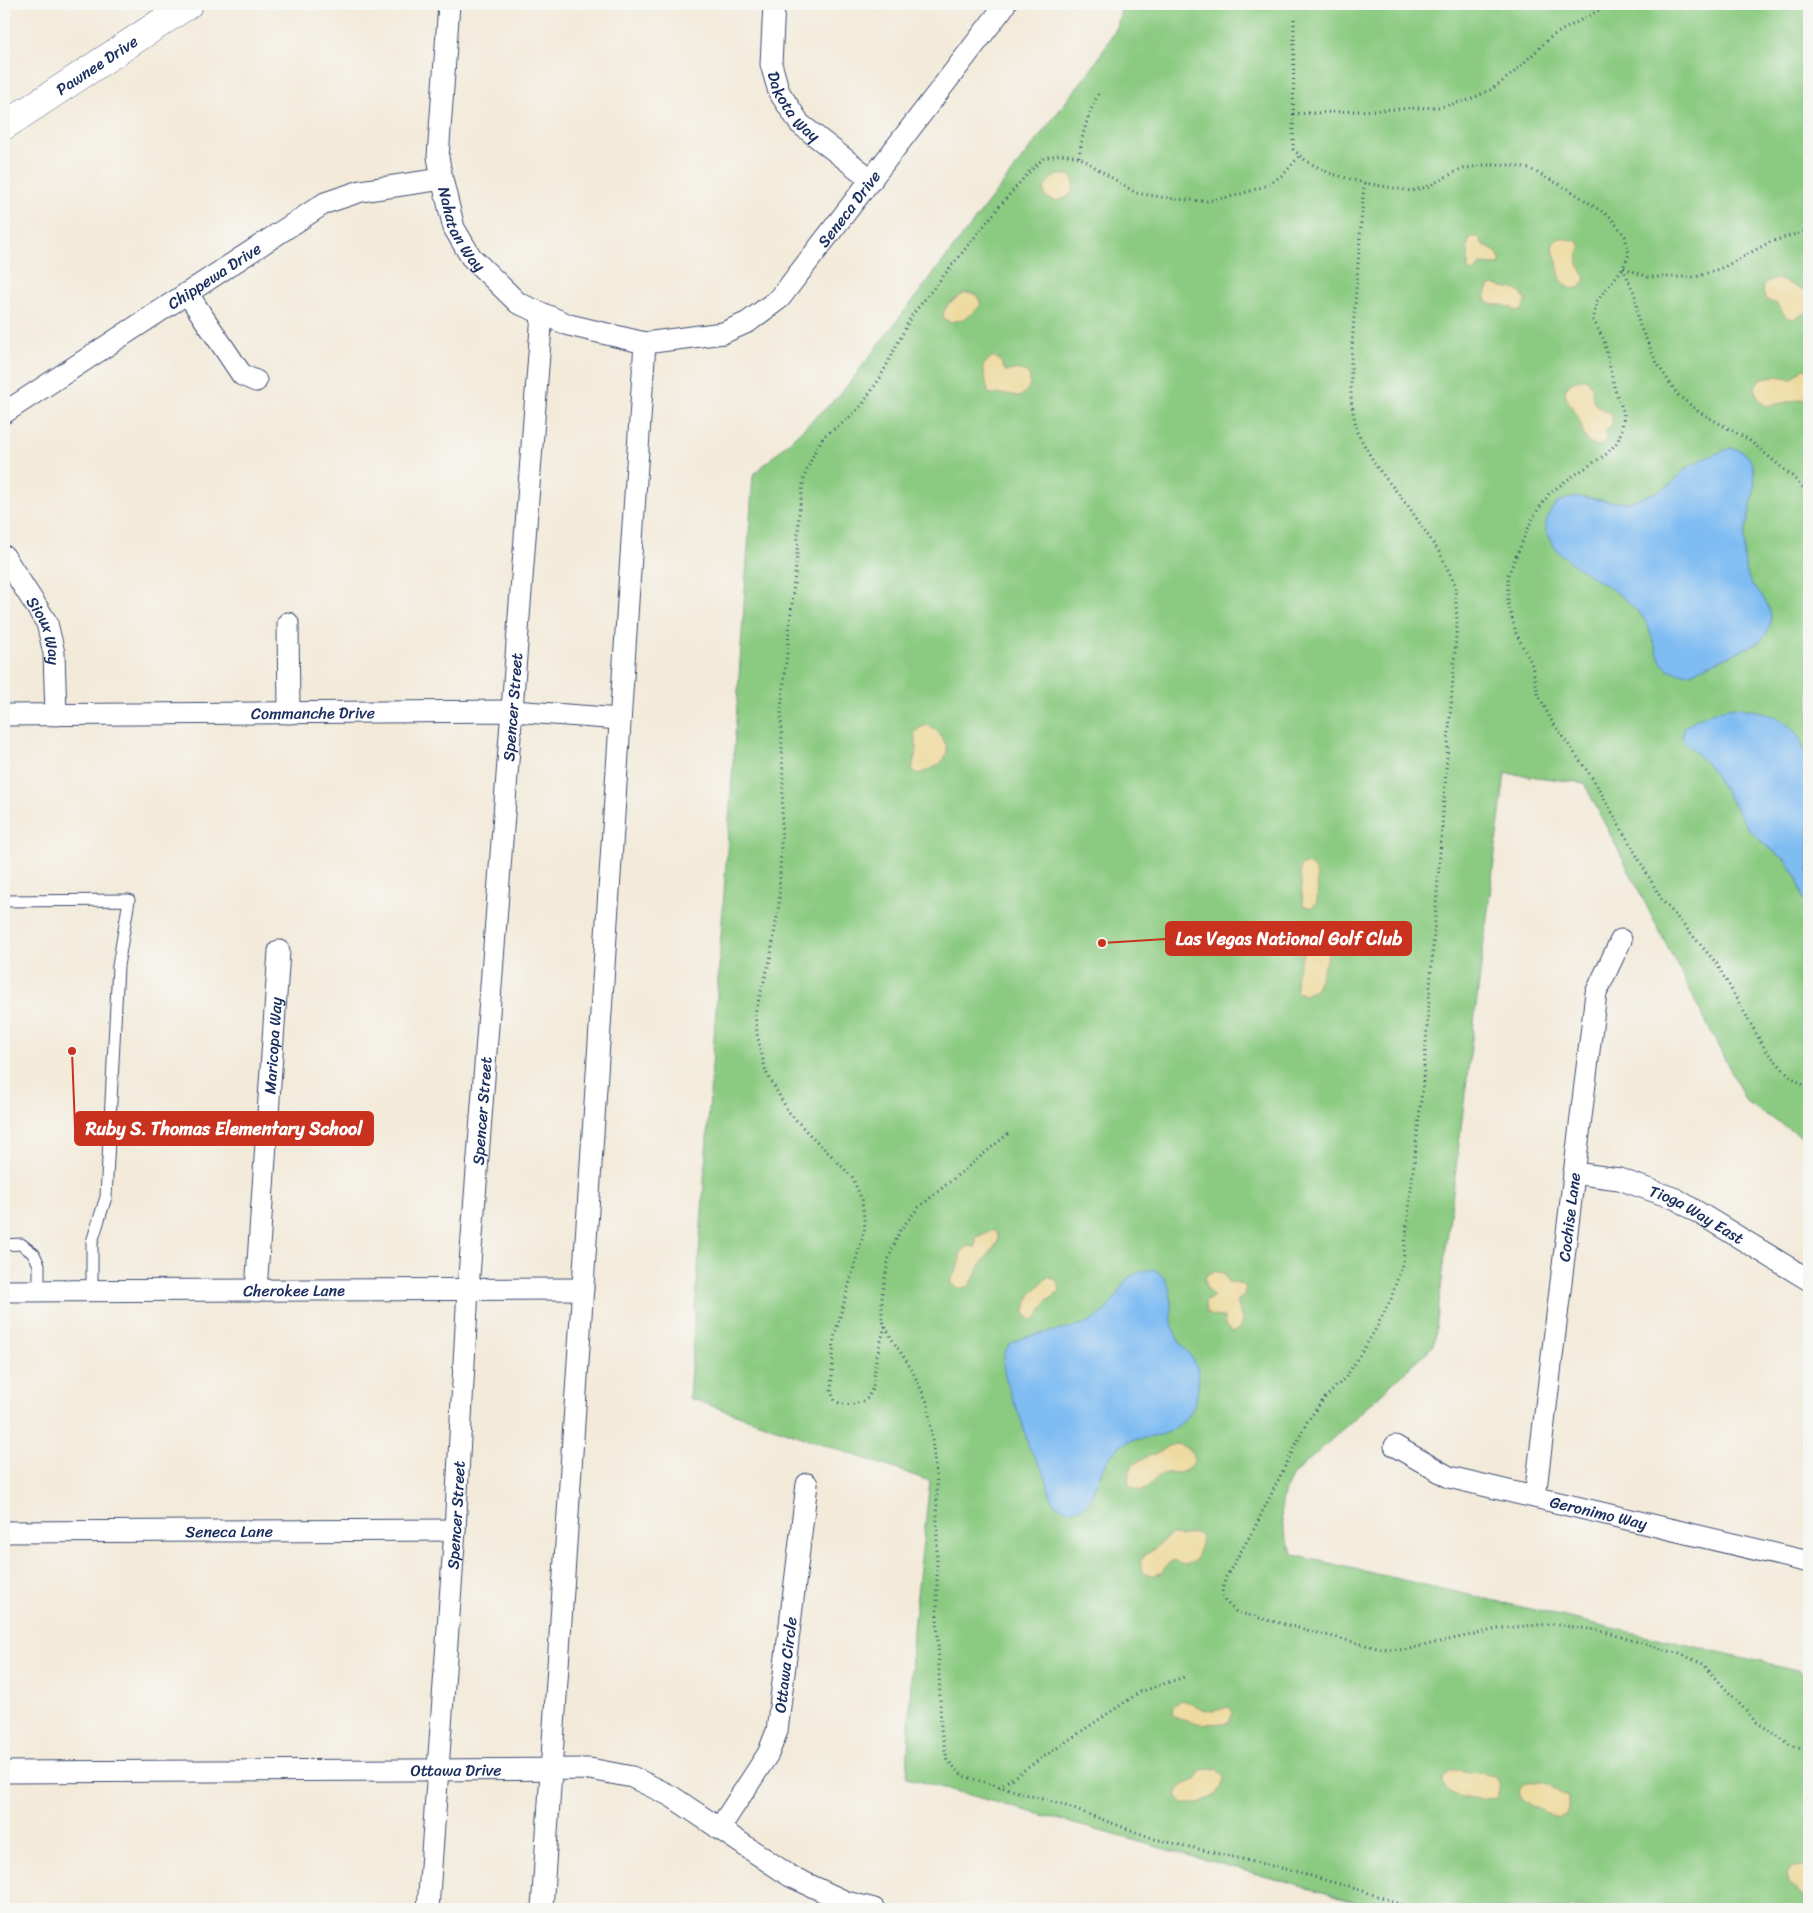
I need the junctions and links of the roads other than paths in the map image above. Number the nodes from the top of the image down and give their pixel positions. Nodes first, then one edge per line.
1 (189, 4) edge
2 (449, 4) edge
3 (774, 4) edge
4 (1005, 4) edge
5 (4, 126) edge
6 (442, 179) junction
7 (872, 180) junction
8 (187, 292) junction
9 (542, 314) junction
10 (645, 343) junction
11 (256, 381) dead end
12 (4, 413) edge
13 (4, 556) edge
14 (288, 622) dead end
15 (513, 711) junction
16 (289, 713) junction
17 (4, 715) edge
18 (56, 715) junction
19 (620, 719) junction
20 (4, 901) edge
21 (1621, 940) dead end
22 (279, 951) dead end
23 (1574, 1173) junction
24 (4, 1245) edge
25 (1809, 1280) edge
26 (468, 1289) junction
27 (583, 1289) junction
28 (4, 1291) edge
29 (39, 1291) junction
30 (92, 1291) junction
31 (256, 1291) junction
32 (1395, 1446) dead end
33 (807, 1484) dead end
34 (1535, 1497) junction
35 (455, 1530) junction
36 (4, 1532) edge
37 (1809, 1562) edge
38 (438, 1770) junction
39 (552, 1770) junction
40 (4, 1772) edge
41 (719, 1829) junction
42 (428, 1909) edge
43 (542, 1909) edge
44 (874, 1909) edge

1 - 5 street, Pawnee Drive
2 - 6 street, Nahatan Way
3 - 7 street, Dakota Way
4 - 7 street, Seneca Drive
6 - 8 street, Chippewa Drive
6 - 9 street, Nahatan Way
7 - 10 street, Seneca Drive
8 - 11 street
8 - 12 street, Chippewa Drive
9 - 10 street, Nahatan Way
9 - 15 street, Spencer Street
10 - 19 street
13 - 18 street, Sioux Way
14 - 16 street
15 - 16 street, Commanche Drive
15 - 19 street, Commanche Drive
15 - 26 street, Spencer Street
16 - 18 street, Commanche Drive
17 - 18 street, Commanche Drive
19 - 27 street
20 - 30 lane
21 - 23 street, Cochise Lane
22 - 31 street, Maricopa Way
23 - 25 street, Tioga Way East
23 - 34 street, Cochise Lane
24 - 29 lane
26 - 27 street, Cherokee Lane
26 - 31 street, Cherokee Lane
26 - 35 street, Spencer Street
27 - 39 street
28 - 29 street, Cherokee Lane
29 - 30 street, Cherokee Lane
30 - 31 street, Cherokee Lane
32 - 34 street, Geronimo Way
33 - 41 street, Ottawa Circle
34 - 37 street, Geronimo Way
35 - 36 street, Seneca Lane
35 - 38 street, Spencer Street
38 - 39 street, Ottawa Drive
38 - 40 street, Ottawa Drive
38 - 42 street, Spencer Street
39 - 41 street, Ottawa Drive
39 - 43 street
41 - 44 street, Ottawa Drive

